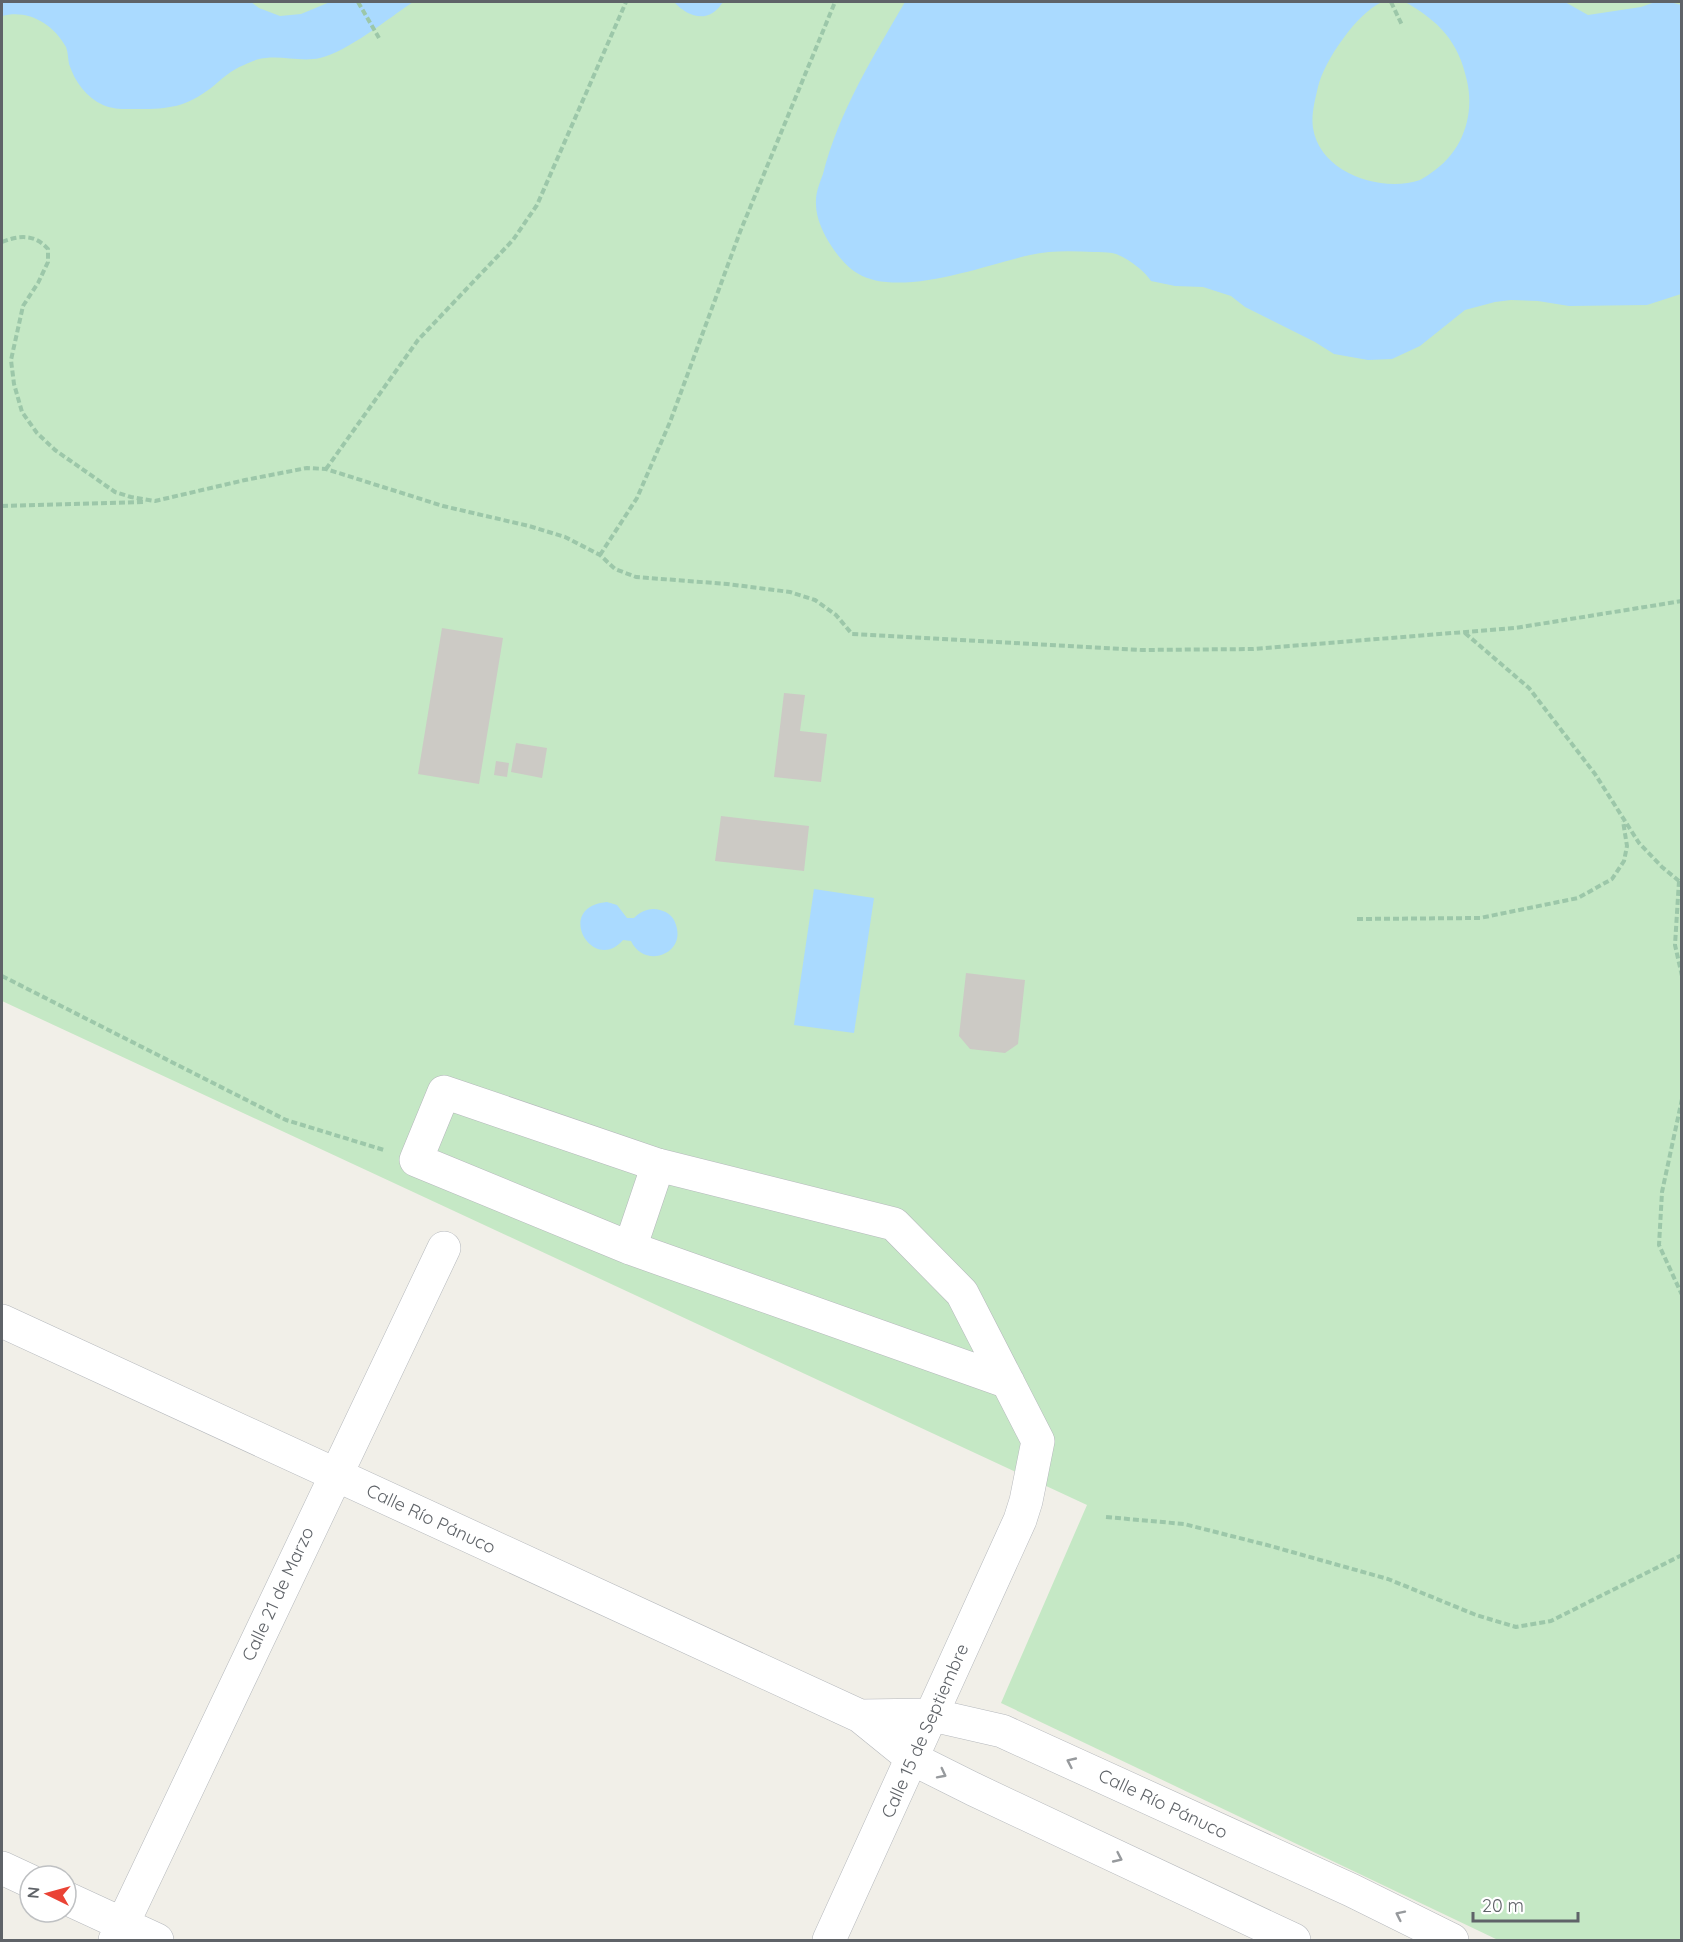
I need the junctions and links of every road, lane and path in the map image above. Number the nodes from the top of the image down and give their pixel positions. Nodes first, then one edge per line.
1 (358, 2) edge
2 (626, 2) edge
3 (835, 2) edge
4 (1391, 2) edge
5 (1402, 25) dead end
6 (379, 38) dead end
7 (2, 243) edge
8 (326, 470) junction
9 (155, 501) junction
10 (2, 506) edge
11 (600, 555) junction
12 (1682, 601) edge
13 (1464, 633) junction
14 (1622, 817) junction
15 (1680, 881) edge
16 (1357, 919) dead end
17 (2, 976) edge
18 (1682, 976) edge
19 (1682, 1099) edge
20 (416, 1160) junction
21 (658, 1165) junction
22 (444, 1248) dead end
23 (630, 1248) junction
24 (1682, 1294) edge
25 (2, 1321) edge
26 (1008, 1382) junction
27 (334, 1475) junction
28 (1106, 1517) dead end
29 (1682, 1555) edge
30 (932, 1715) junction
31 (860, 1716) junction
32 (913, 1759) junction
33 (2, 1868) edge
34 (18, 1875) edge
35 (78, 1906) edge
36 (119, 1932) edge
37 (157, 1941) edge
38 (829, 1941) edge
39 (1294, 1941) edge
40 (1452, 1941) edge

1 - 6 path
2 - 8 path
3 - 11 path
4 - 5 path
7 - 9 path
8 - 9 path
8 - 11 path
9 - 10 path
11 - 13 path
12 - 13 path
13 - 14 path
14 - 15 path
14 - 16 path
15 - 18 path
17 - 20 path
19 - 24 path
20 - 21 street, Calle 15 de Septiembre
20 - 23 street
21 - 23 street
21 - 26 street, Calle 15 de Septiembre
22 - 27 street, Calle 21 de Marzo
23 - 26 street
25 - 27 street, Calle Río Pánuco
26 - 30 street, Calle 15 de Septiembre
27 - 31 street, Calle Río Pánuco
27 - 36 street, Calle 21 de Marzo
28 - 29 path
30 - 31 street, Calle Río Pánuco
30 - 32 street, Calle 15 de Septiembre
40 -> 30 street, Calle Río Pánuco
31 - 32 street, Calle Río Pánuco
32 - 38 street, Calle 15 de Septiembre
32 -> 39 street, Calle Río Pánuco
33 - 34 street
35 - 36 street
36 - 37 street

